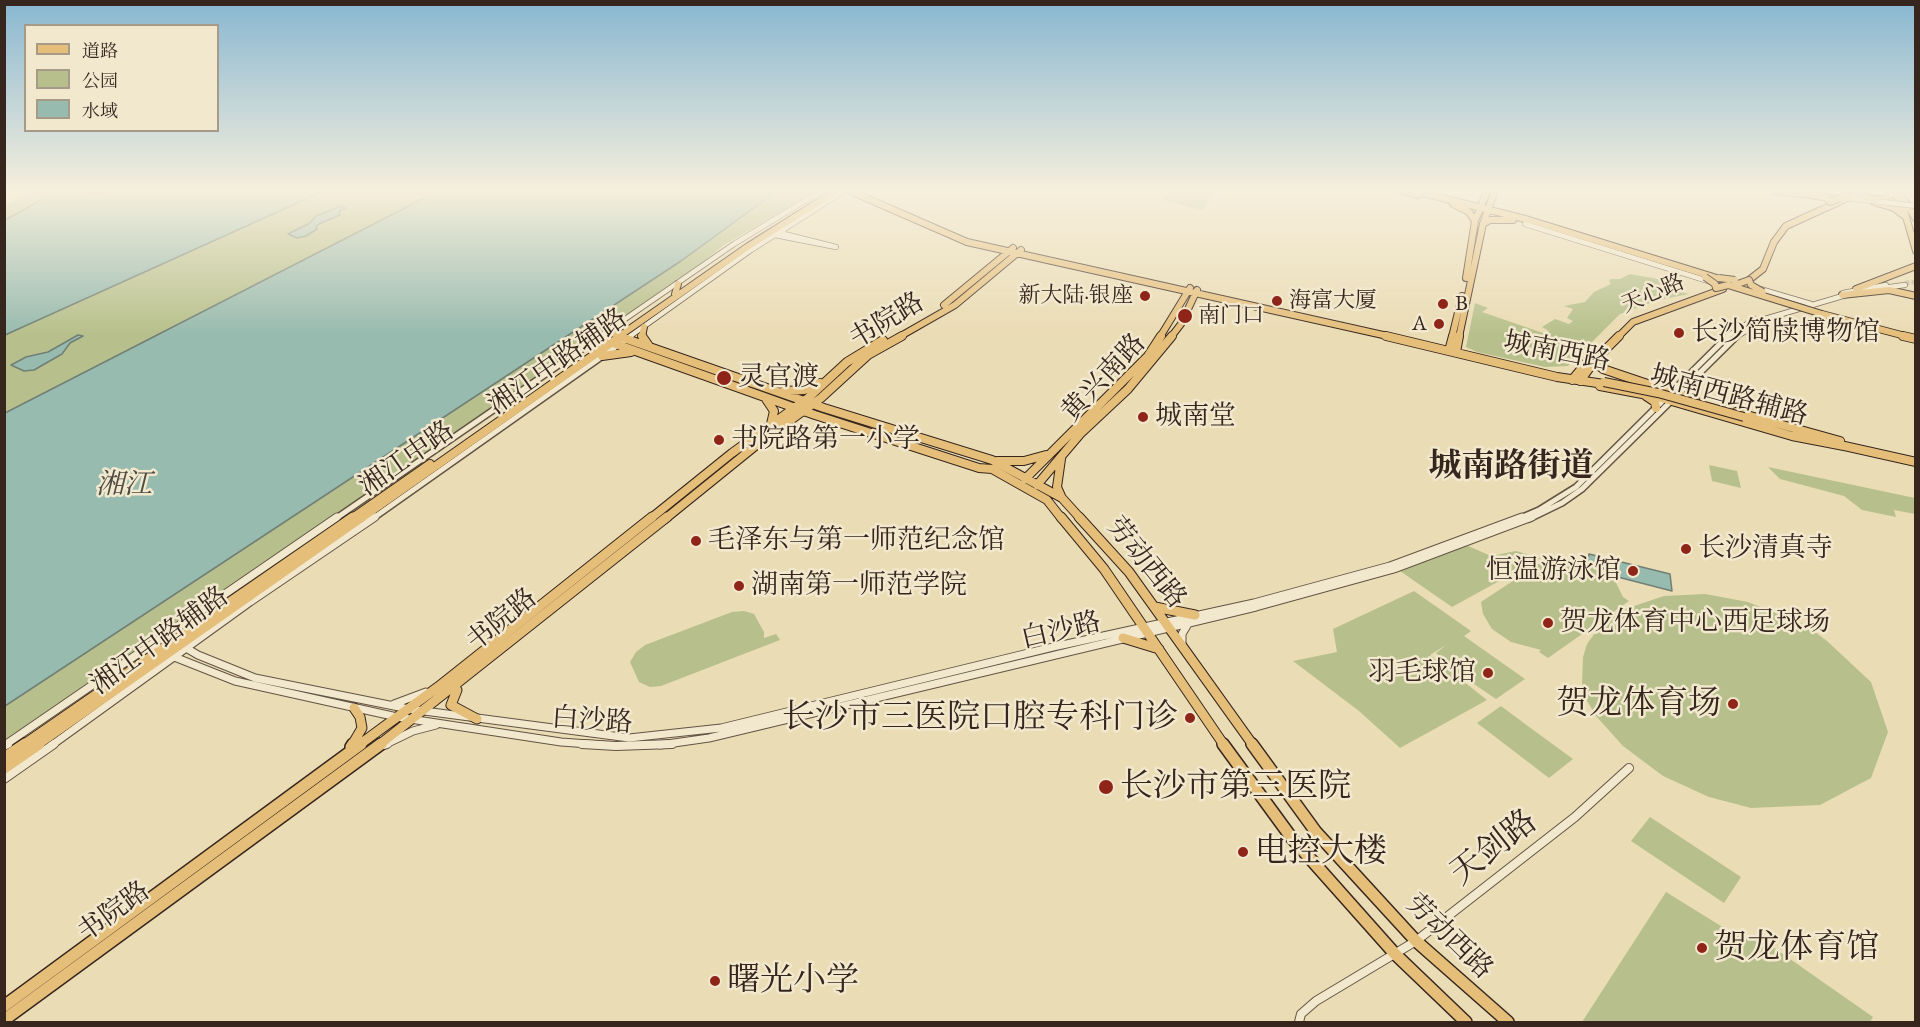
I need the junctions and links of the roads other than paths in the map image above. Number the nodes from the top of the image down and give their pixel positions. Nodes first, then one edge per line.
1 (742, 239) edge
2 (751, 239) edge
3 (766, 239) edge
4 (767, 239) edge
5 (801, 239) edge
6 (804, 239) edge
7 (958, 239) edge
8 (972, 239) edge
9 (1472, 239) edge
10 (1479, 239) edge
11 (1581, 239) edge
12 (1582, 239) edge
13 (1585, 239) edge
14 (1587, 239) edge
15 (1772, 239) edge
16 (1776, 239) edge
17 (979, 245) junction
18 (1015, 251) junction
19 (733, 260) junction
20 (994, 265) junction
21 (1916, 266) edge
22 (1705, 277) junction
23 (1719, 278) junction
24 (1747, 279) junction
25 (678, 284) junction
26 (1728, 286) junction
27 (1856, 289) junction
28 (1763, 292) junction
29 (1191, 293) junction
30 (675, 294) junction
31 (1842, 295) junction
32 (1916, 296) edge
33 (1773, 301) junction
34 (1809, 303) junction
35 (1795, 308) junction
36 (1783, 309) junction
37 (1822, 314) joint
38 (644, 327) junction
39 (1898, 332) junction
40 (1916, 333) edge
41 (614, 338) junction
42 (1916, 340) edge
43 (1427, 343) joint
44 (652, 347) junction
45 (1454, 347) junction
46 (643, 354) junction
47 (603, 356) junction
48 (1596, 359) junction
49 (1587, 369) junction
50 (1554, 372) junction
51 (1576, 379) junction
52 (834, 380) junction
53 (1604, 383) junction
54 (771, 390) junction
55 (1638, 393) junction
56 (1674, 395) junction
57 (763, 397) junction
58 (804, 406) junction
59 (1656, 408) junction
60 (847, 416) junction
61 (829, 420) junction
62 (774, 428) junction
63 (1843, 444) junction
64 (1060, 451) junction
65 (992, 460) junction
66 (1916, 460) edge
67 (1024, 480) junction
68 (1035, 486) junction
69 (1062, 498) junction
70 (1154, 606) junction
71 (1132, 609) junction
72 (1195, 615) junction
73 (1188, 624) junction
74 (1168, 625) junction
75 (1146, 629) junction
76 (1124, 634) junction
77 (161, 639) junction
78 (181, 645) junction
79 (1182, 645) junction
80 (149, 647) junction
81 (1159, 649) junction
82 (167, 654) junction
83 (464, 681) junction
84 (438, 687) junction
85 (385, 704) junction
86 (354, 708) junction
87 (409, 709) junction
88 (426, 711) junction
89 (397, 717) junction
90 (477, 719) junction
91 (415, 720) junction
92 (448, 724) junction
93 (4, 746) edge
94 (365, 756) junction
95 (4, 758) edge
96 (341, 758) junction
97 (4, 768) edge
98 (1629, 768) dead end
99 (4, 779) edge
100 (1416, 941) junction
101 (1395, 954) junction
102 (4, 1006) edge
103 (4, 1020) edge
104 (1299, 1023) edge
105 (1467, 1023) edge
106 (1508, 1023) edge

1 - 25 street, 湘江中路辅路
2 - 30 main road, 湘江中路
3 - 19 main road, 湘江中路
4 - 19 street, 湘江中路辅路
5 - 6 street
7 - 17 main road
8 - 18 main road
9 - 45 main road
10 - 45 main road
11 - 33 street
12 - 22 main road
13 - 23 main road
14 - 34 street
15 - 24 main road
16 - 24 main road
17 - 18 main road
17 - 20 main road
18 - 20 main road, 书院路
18 - 29 main road
18 - 29 main road
18 - 52 main road, 书院路
19 - 38 street, 湘江中路辅路
19 - 41 main road, 湘江中路
20 - 52 main road, 书院路
21 - 27 main road
22 - 26 main road, bridge
22 - 26 main road, bridge
23 - 24 main road, bridge
23 - 26 main road, bridge
24 - 26 main road, bridge
24 - 28 main road, bridge
25 - 30 main road
25 - 41 street, 湘江中路辅路
26 - 28 main road, bridge
26 - 37 main road, bridge
26 - 48 main road, 天心路
26 - 49 main road, 天心路
27 - 31 street, 白沙路
27 - 34 street, 白沙路
28 - 39 main road, bridge
29 - 43 main road
29 - 45 main road, 城南西路
29 - 64 main road, 黄兴南路
30 - 41 main road, 湘江中路
31 - 32 main road
31 - 34 street, 白沙路
33 - 35 street
33 - 36 street
34 - 35 street, 白沙路
35 - 36 street, 白沙路
35 - 56 street, 白沙路
36 - 56 street, 白沙路
37 - 39 main road
38 - 41 street, 湘江中路辅路
38 - 44 main road
39 - 40 main road
39 - 42 main road
41 - 44 main road, 劳动西路
41 - 46 main road, 劳动西路
41 - 47 street, 湘江中路辅路
41 - 77 street, 湘江中路辅路
41 - 78 main road, 湘江中路
43 - 45 main road
44 - 46 main road
44 - 54 main road, 劳动西路
45 - 50 main road, 城南西路
45 - 51 main road, 城南西路
46 - 47 main road
46 - 57 main road, 劳动西路
47 - 78 street, 湘江中路辅路
48 - 49 main road, 天心路
48 - 56 main road, 城南西路辅路
49 - 50 main road
49 - 51 main road, 天心路
49 - 53 main road
50 - 51 main road, 城南西路
51 - 53 main road, 城南西路
51 - 55 main road, 城南西路辅路
52 - 54 main road
52 - 58 main road, 书院路
52 - 60 main road
53 - 63 main road, 城南西路, bridge
54 - 57 main road
54 - 58 main road, 劳动西路
55 - 56 main road, 城南西路辅路
55 - 59 main road
56 - 59 street, 白沙路
56 - 63 main road, 城南西路辅路
56 - 63 main road, 城南西路辅路
56 - 73 street, 白沙路
57 - 58 main road, 劳动西路
57 - 62 main road
58 - 60 main road, 劳动西路
58 - 61 main road, 劳动西路
58 - 62 main road, 书院路
59 - 72 street, 白沙路
60 - 65 main road, 劳动西路
61 - 62 main road
61 - 67 main road, 劳动西路
62 - 83 main road, 书院路
62 - 84 main road, 书院路
63 - 66 main road, 城南西路
64 - 65 main road
64 - 67 main road, 黄兴南路
64 - 68 main road, 黄兴南路
64 - 69 main road
65 - 67 main road, 劳动西路
67 - 68 main road, 劳动西路
68 - 69 main road, 劳动西路
68 - 71 main road, 劳动西路
69 - 70 main road, 劳动西路
70 - 72 main road
70 - 74 main road, 劳动西路
71 - 75 main road, 劳动西路
71 - 76 street
72 - 74 street, 白沙路
73 - 74 street, 白沙路
73 - 79 street
74 - 75 street, 白沙路
74 - 79 main road, 劳动西路
75 - 76 street, 白沙路
75 - 81 main road, 劳动西路
76 - 81 main road
76 - 90 street, 白沙路
76 - 92 street, 白沙路
77 - 78 street, 白沙路
77 - 80 street, 湘江中路辅路
78 - 82 main road, 湘江中路
78 - 82 street, 湘江中路辅路
78 - 85 street, 白沙路
79 - 100 main road, 劳动西路
80 - 82 street, 白沙路
80 - 93 street, 湘江中路辅路
81 - 101 main road, 劳动西路
82 - 86 street, 白沙路
82 - 95 main road, 湘江中路
82 - 97 main road, 湘江中路
82 - 99 street, 湘江中路辅路
83 - 88 main road, 书院路
83 - 90 main road
84 - 85 street
84 - 87 main road, 书院路
85 - 87 street, 白沙路
86 - 89 street, 白沙路
86 - 96 main road
87 - 88 street, 白沙路
87 - 89 main road, 书院路
88 - 90 street, 白沙路
88 - 91 main road, 书院路
89 - 91 street, 白沙路
89 - 96 main road, 书院路
91 - 92 street, 白沙路
91 - 94 main road, 书院路
92 - 94 street
94 - 103 main road, 书院路
96 - 102 main road, 书院路
98 - 100 street, 天剑路
100 - 101 street, 天剑路
100 - 106 main road, 劳动西路
101 - 104 street, 天剑路
101 - 105 main road, 劳动西路

